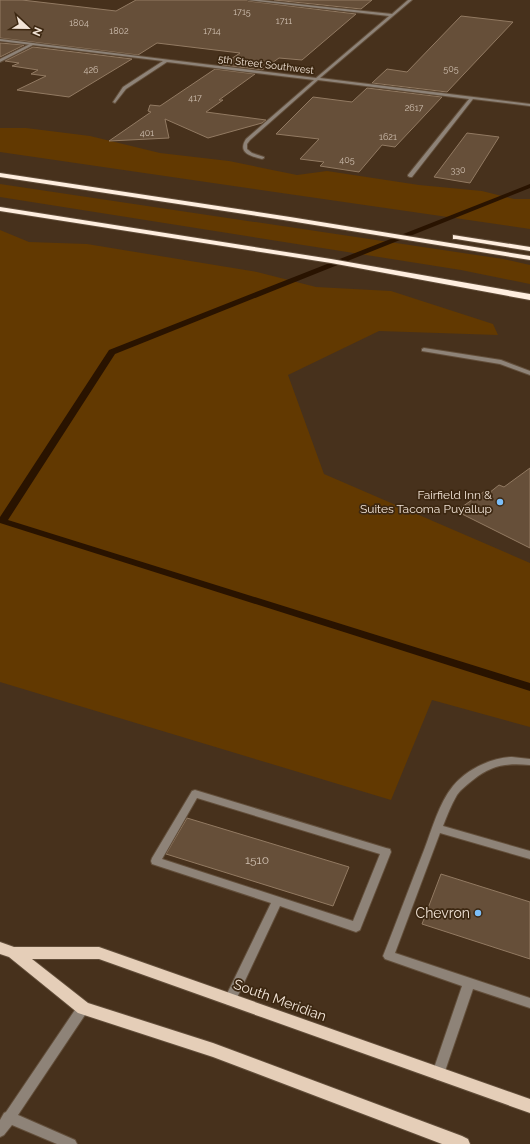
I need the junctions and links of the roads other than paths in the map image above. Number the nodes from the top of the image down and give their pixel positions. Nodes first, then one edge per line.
1 (250, 0) edge
2 (410, 0) edge
3 (393, 15) junction
4 (0, 40) edge
5 (33, 44) junction
6 (167, 60) junction
7 (0, 61) edge
8 (317, 78) junction
9 (473, 98) junction
10 (115, 102) dead end
11 (530, 104) edge
12 (262, 158) dead end
13 (0, 176) edge
14 (410, 176) dead end
15 (0, 209) edge
16 (290, 218) junction
17 (530, 249) edge
18 (530, 258) edge
19 (530, 297) edge
20 (424, 350) dead end
21 (530, 373) edge
22 (530, 762) edge
23 (438, 828) junction
24 (530, 855) edge
25 (277, 901) junction
26 (0, 948) edge
27 (14, 954) junction
28 (469, 982) junction
29 (230, 1000) junction
30 (530, 1003) edge
31 (83, 1008) junction
32 (438, 1074) junction
33 (530, 1106) edge
34 (8, 1117) junction
35 (0, 1131) edge
36 (71, 1144) edge
37 (462, 1144) edge

1 - 3 street
2 - 3 street
3 - 8 street
4 - 5 street, 5th Street Southwest
5 - 6 street, 5th Street Southwest
5 - 7 street
6 - 8 street, 5th Street Southwest
6 - 10 street
8 - 9 street, 5th Street Southwest
8 - 12 street
9 - 11 street, 5th Street Southwest
9 - 14 street
13 - 16 highway
15 - 19 highway
16 - 17 highway
16 - 18 highway
20 - 21 street
22 - 23 street
23 - 24 street
23 - 28 street
25 - 25 street
25 - 29 street
26 - 27 main road, South Meridian
27 - 29 main road, South Meridian
27 - 31 main road, South Meridian
28 - 30 street
28 - 32 street
29 - 32 main road, South Meridian
31 - 34 street
31 - 37 main road, South Meridian
32 - 33 main road, South Meridian
34 - 35 street
34 - 36 street

